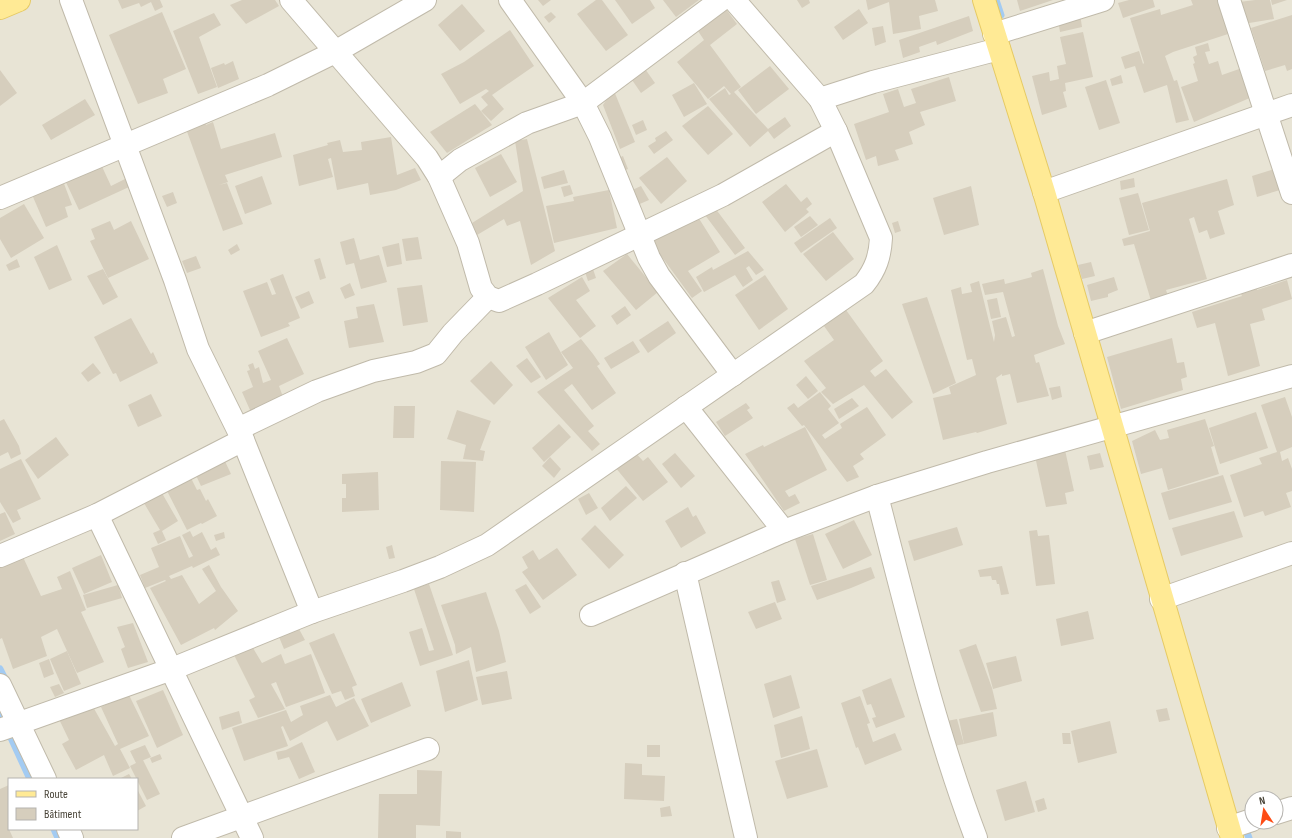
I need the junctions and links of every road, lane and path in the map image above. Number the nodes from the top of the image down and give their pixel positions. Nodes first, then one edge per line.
1 (19, 0) edge
2 (71, 0) edge
3 (291, 0) edge
4 (425, 0) edge
5 (510, 0) edge
6 (721, 0) edge
7 (734, 0) edge
8 (984, 0) edge
9 (1103, 0) edge
10 (1229, 0) edge
11 (0, 8) edge
12 (997, 41) junction
13 (335, 52) junction
14 (820, 99) junction
15 (583, 103) junction
16 (1292, 105) edge
17 (1265, 113) junction
18 (836, 131) junction
19 (125, 146) junction
20 (439, 177) junction
21 (1044, 192) junction
22 (1292, 193) edge
23 (0, 198) edge
24 (639, 235) junction
25 (1292, 265) edge
26 (488, 298) junction
27 (1085, 333) junction
28 (733, 375) junction
29 (1292, 376) edge
30 (686, 407) junction
31 (1113, 428) junction
32 (240, 434) junction
33 (877, 496) junction
34 (96, 515) junction
35 (784, 531) junction
36 (1292, 553) edge
37 (0, 556) edge
38 (684, 573) junction
39 (1161, 598) junction
40 (312, 612) junction
41 (591, 615) dead end
42 (172, 670) junction
43 (0, 685) edge
44 (9, 727) edge
45 (428, 749) dead end
46 (44, 778) edge
47 (243, 817) junction
48 (1244, 825) edge
49 (1230, 833) edge
50 (183, 838) edge
51 (252, 838) edge
52 (746, 838) edge
53 (976, 838) edge

1 - 11 main road
2 - 19 street
3 - 13 street
4 - 13 street
5 - 15 street
6 - 15 street
7 - 14 street
8 - 12 main road
9 - 12 street
10 - 17 street
12 - 14 street
12 - 21 main road
13 - 19 street
13 - 20 street
14 - 18 street
15 - 20 street
15 - 24 street
16 - 17 street
17 - 21 street
17 - 22 street
18 - 24 street
18 - 28 street
19 - 23 street
19 - 32 street
20 - 26 street
21 - 27 main road
24 - 26 street
24 - 28 street
25 - 27 street
26 - 32 street
27 - 31 main road
28 - 30 street
29 - 31 street
30 - 35 street
30 - 40 street
31 - 33 street
31 - 39 main road
32 - 34 street
32 - 40 street
33 - 35 street
33 - 53 street
34 - 37 street
34 - 42 street
35 - 38 street
36 - 39 street
38 - 41 street
38 - 52 street
39 - 49 main road
40 - 42 street
42 - 44 street
42 - 47 street
43 - 44 street
44 - 46 street
45 - 47 street
47 - 50 street
47 - 51 street
48 - 49 street

